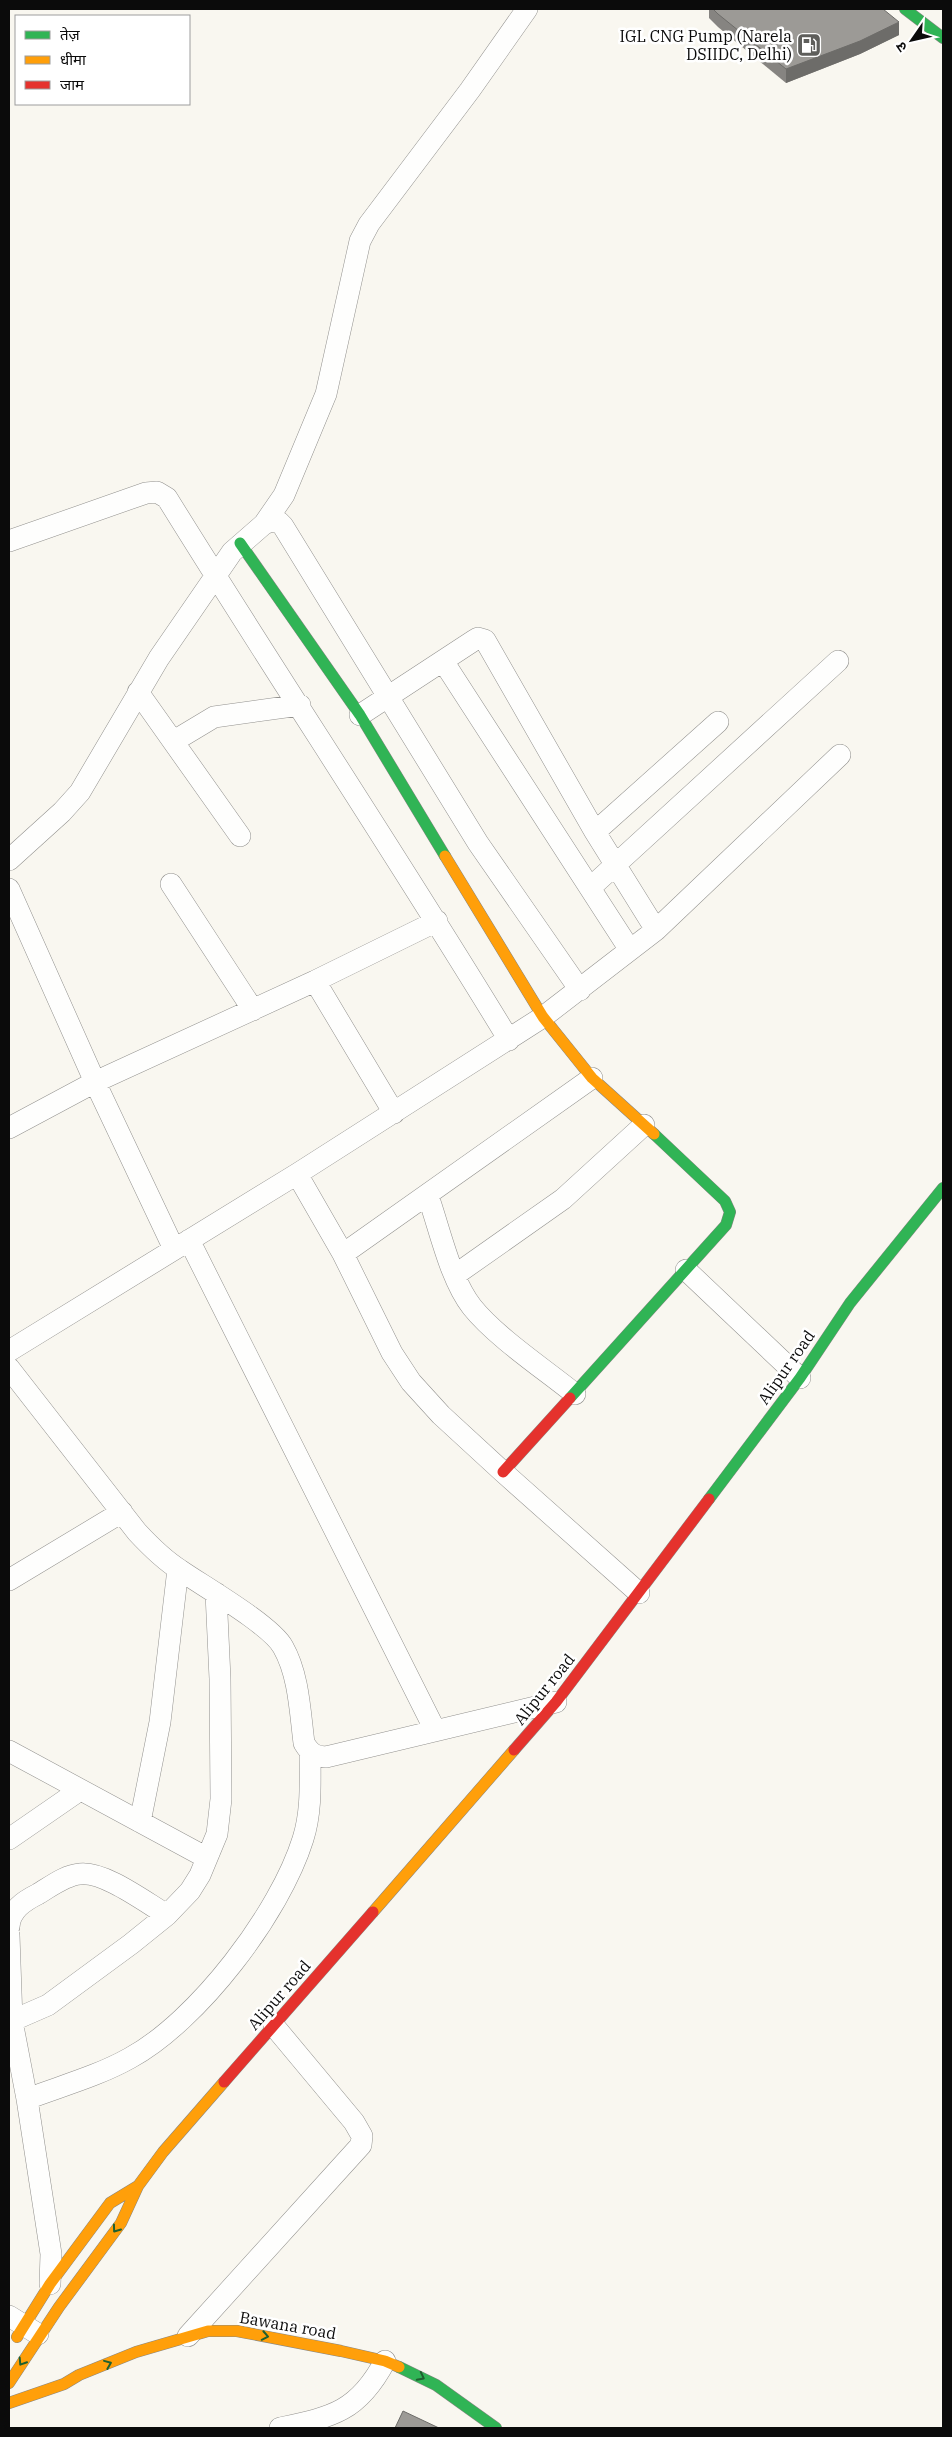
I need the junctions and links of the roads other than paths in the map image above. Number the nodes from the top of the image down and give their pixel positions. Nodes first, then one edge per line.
1 (527, 9) edge
2 (905, 9) edge
3 (943, 38) edge
4 (264, 524) junction
5 (9, 541) edge
6 (240, 543) junction
7 (215, 578) junction
8 (443, 660) junction
9 (838, 662) dead end
10 (138, 692) junction
11 (389, 695) junction
12 (300, 705) junction
13 (360, 715) junction
14 (718, 722) dead end
15 (174, 741) junction
16 (840, 755) dead end
17 (595, 832) junction
18 (240, 836) dead end
19 (9, 860) edge
20 (615, 864) junction
21 (171, 884) dead end
22 (590, 888) junction
23 (9, 889) edge
24 (436, 921) junction
25 (656, 930) junction
26 (630, 950) junction
27 (315, 981) junction
28 (580, 990) junction
29 (254, 1010) junction
30 (543, 1017) junction
31 (509, 1040) junction
32 (592, 1078) junction
33 (95, 1082) junction
34 (394, 1113) junction
35 (644, 1125) junction
36 (9, 1128) edge
37 (298, 1174) junction
38 (943, 1188) edge
39 (428, 1196) junction
40 (181, 1244) junction
41 (343, 1254) junction
42 (686, 1270) junction
43 (455, 1275) junction
44 (9, 1351) edge
45 (9, 1368) edge
46 (800, 1378) junction
47 (575, 1394) junction
48 (503, 1472) junction
49 (122, 1512) junction
50 (178, 1569) junction
51 (9, 1580) edge
52 (216, 1593) junction
53 (639, 1593) junction
54 (556, 1702) junction
55 (435, 1730) junction
56 (9, 1751) edge
57 (310, 1752) junction
58 (80, 1790) junction
59 (140, 1822) junction
60 (9, 1840) edge
61 (207, 1858) junction
62 (167, 1914) junction
63 (9, 1927) edge
64 (9, 1936) edge
65 (10, 2022) edge
66 (274, 2026) junction
67 (28, 2099) junction
68 (138, 2186) junction
69 (50, 2284) junction
70 (24, 2325) edge
71 (188, 2336) junction
72 (9, 2350) edge
73 (377, 2373) junction
74 (9, 2383) edge
75 (64, 2384) junction
76 (85, 2385) dead end
77 (9, 2402) edge
78 (280, 2428) edge
79 (496, 2428) edge

1 - 4 street
2 - 3 street
4 - 6 street
4 - 11 street
5 - 7 street
6 - 7 street
6 - 13 street
7 - 10 street
7 - 12 street
8 - 11 street
8 - 17 street
8 - 22 street
9 - 20 street
10 - 15 street
10 - 19 street
11 - 13 street
11 - 28 street
12 - 15 street
12 - 24 street
13 - 30 street
14 - 17 street
15 - 18 street
16 - 25 street
17 - 20 street
20 - 22 street
20 - 25 street
21 - 29 street
22 - 26 street
23 - 33 street
24 - 27 street
24 - 31 street
25 - 26 street
26 - 28 street
27 - 29 street
27 - 34 street
28 - 30 street
29 - 33 street
30 - 31 street
30 - 32 street
31 - 34 street
32 - 35 street
32 - 39 street
33 - 36 street
33 - 40 street
34 - 37 street
35 - 42 street
35 - 43 street
37 - 40 street
37 - 41 street
38 - 46 street, Alipur road
39 - 41 street
39 - 43 street
40 - 44 street
40 - 55 street
41 - 48 street
42 - 46 street
42 - 47 street
43 - 47 street
45 - 49 street
46 - 53 street, Alipur road
47 - 48 street
48 - 53 street
49 - 50 street
49 - 51 street
50 - 52 street
50 - 59 street
52 - 57 street
52 - 61 street
53 - 54 street, Alipur road
54 - 55 street
54 - 66 street, Alipur road
55 - 57 street
56 - 58 street
57 - 67 street
58 - 59 street
58 - 60 street
59 - 61 street
61 - 62 street
62 - 63 street
62 - 65 street
64 - 65 street
65 - 67 street
66 - 68 street, Alipur road
66 - 71 street
67 - 69 street
68 - 69 street, Alipur road
68 -> 70 street, Alipur road
69 - 70 street, Alipur road
70 - 72 street, Alipur road
70 -> 74 street, Alipur road
71 -> 73 street, Bawana road
75 -> 71 street, Bawana road
73 - 78 street
73 -> 79 street, Bawana road
75 - 76 street, Bawana road
75 - 77 street, Bawana road

